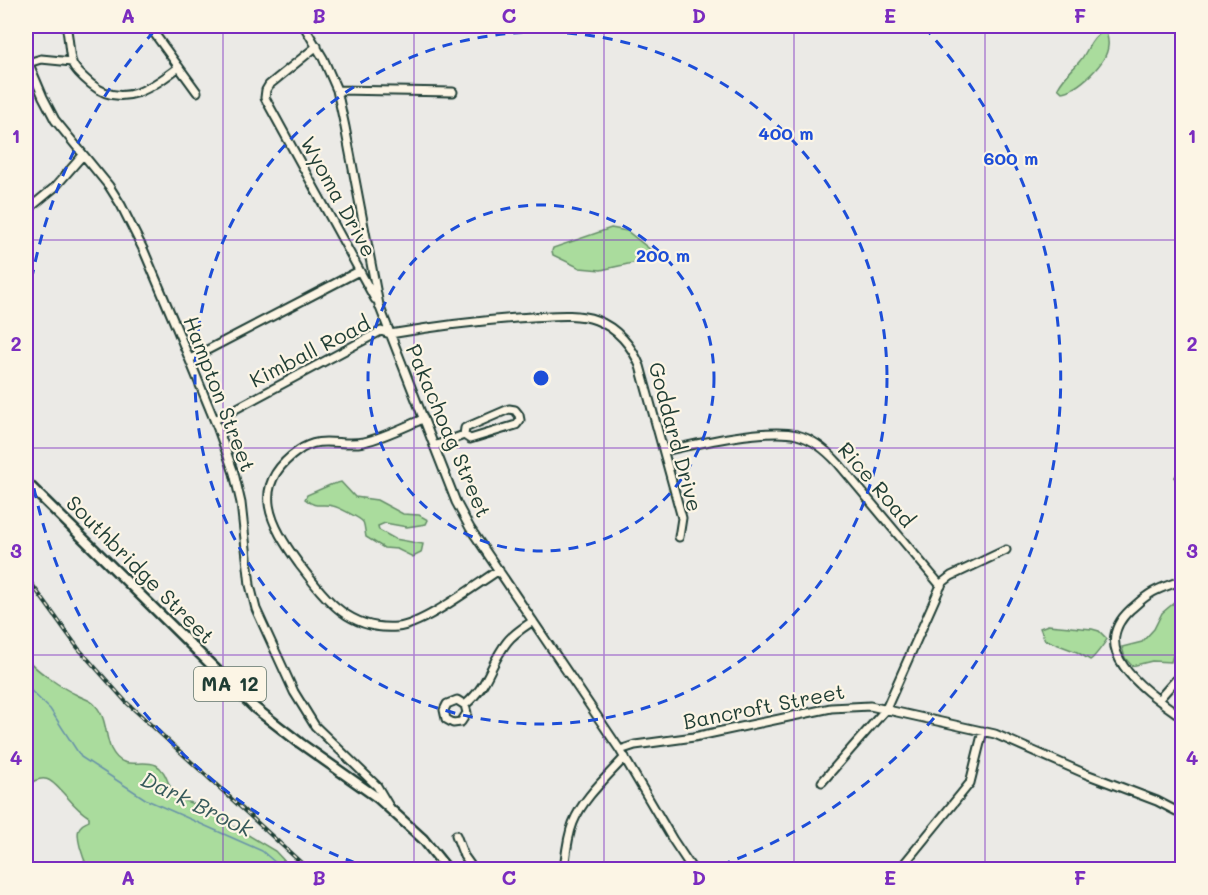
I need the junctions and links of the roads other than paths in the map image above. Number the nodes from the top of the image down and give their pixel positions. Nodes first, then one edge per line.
1 (66, 26) edge
2 (149, 26) edge
3 (304, 26) edge
4 (318, 46) junction
5 (27, 60) edge
6 (72, 62) junction
7 (179, 67) junction
8 (336, 90) junction
9 (197, 92) dead end
10 (453, 92) dead end
11 (83, 154) junction
12 (26, 211) edge
13 (359, 271) junction
14 (380, 310) junction
15 (390, 334) junction
16 (190, 359) junction
17 (423, 419) junction
18 (215, 420) junction
19 (464, 435) junction
20 (434, 446) junction
21 (664, 451) junction
22 (26, 482) edge
23 (679, 537) dead end
24 (1006, 550) dead end
25 (499, 570) junction
26 (1182, 580) edge
27 (941, 585) junction
28 (533, 621) junction
29 (1182, 673) edge
30 (1159, 699) junction
31 (465, 705) dead end
32 (885, 709) junction
33 (1182, 717) edge
34 (983, 731) junction
35 (620, 750) junction
36 (626, 758) junction
37 (822, 782) dead end
38 (390, 808) junction
39 (1182, 814) edge
40 (456, 835) dead end
41 (448, 870) edge
42 (474, 870) edge
43 (564, 870) edge
44 (693, 870) edge
45 (899, 870) edge

1 - 6 street
2 - 7 street
3 - 4 street, Pakachoag Street
4 - 8 street, Pakachoag Street
4 - 13 street, Wyoma Drive
5 - 6 street
5 - 11 street, Hampton Street
6 - 7 street
7 - 9 street
8 - 10 street
8 - 14 street, Pakachoag Street
11 - 12 street
11 - 16 street, Hampton Street
13 - 14 street, Wyoma Drive
13 - 16 street
14 - 15 street, Pakachoag Street
15 - 17 street, Pakachoag Street
15 - 18 street, Kimball Road
15 - 21 street, Goddard Drive
16 - 18 street, Hampton Street
17 - 20 street, Pakachoag Street
17 - 25 street
18 - 38 street, Hampton Street
19 - 19 street
19 - 20 street
20 - 25 street, Pakachoag Street
21 - 23 street, Goddard Drive
21 - 27 street, Rice Road
22 - 38 main road, Southbridge Street / MA 12
24 - 27 street
25 - 28 street, Pakachoag Street
26 - 30 street
27 - 32 street
28 - 31 street
28 - 35 street, Pakachoag Street
29 - 30 street
30 - 33 street
32 - 34 street, Bancroft Street
32 - 35 street, Bancroft Street
32 - 37 street
34 - 39 street, Bancroft Street
34 - 45 street
35 - 36 street, Pakachoag Street
36 - 43 street
36 - 44 street, Pakachoag Street
38 - 41 main road, Southbridge Street / MA 12
40 - 42 street

